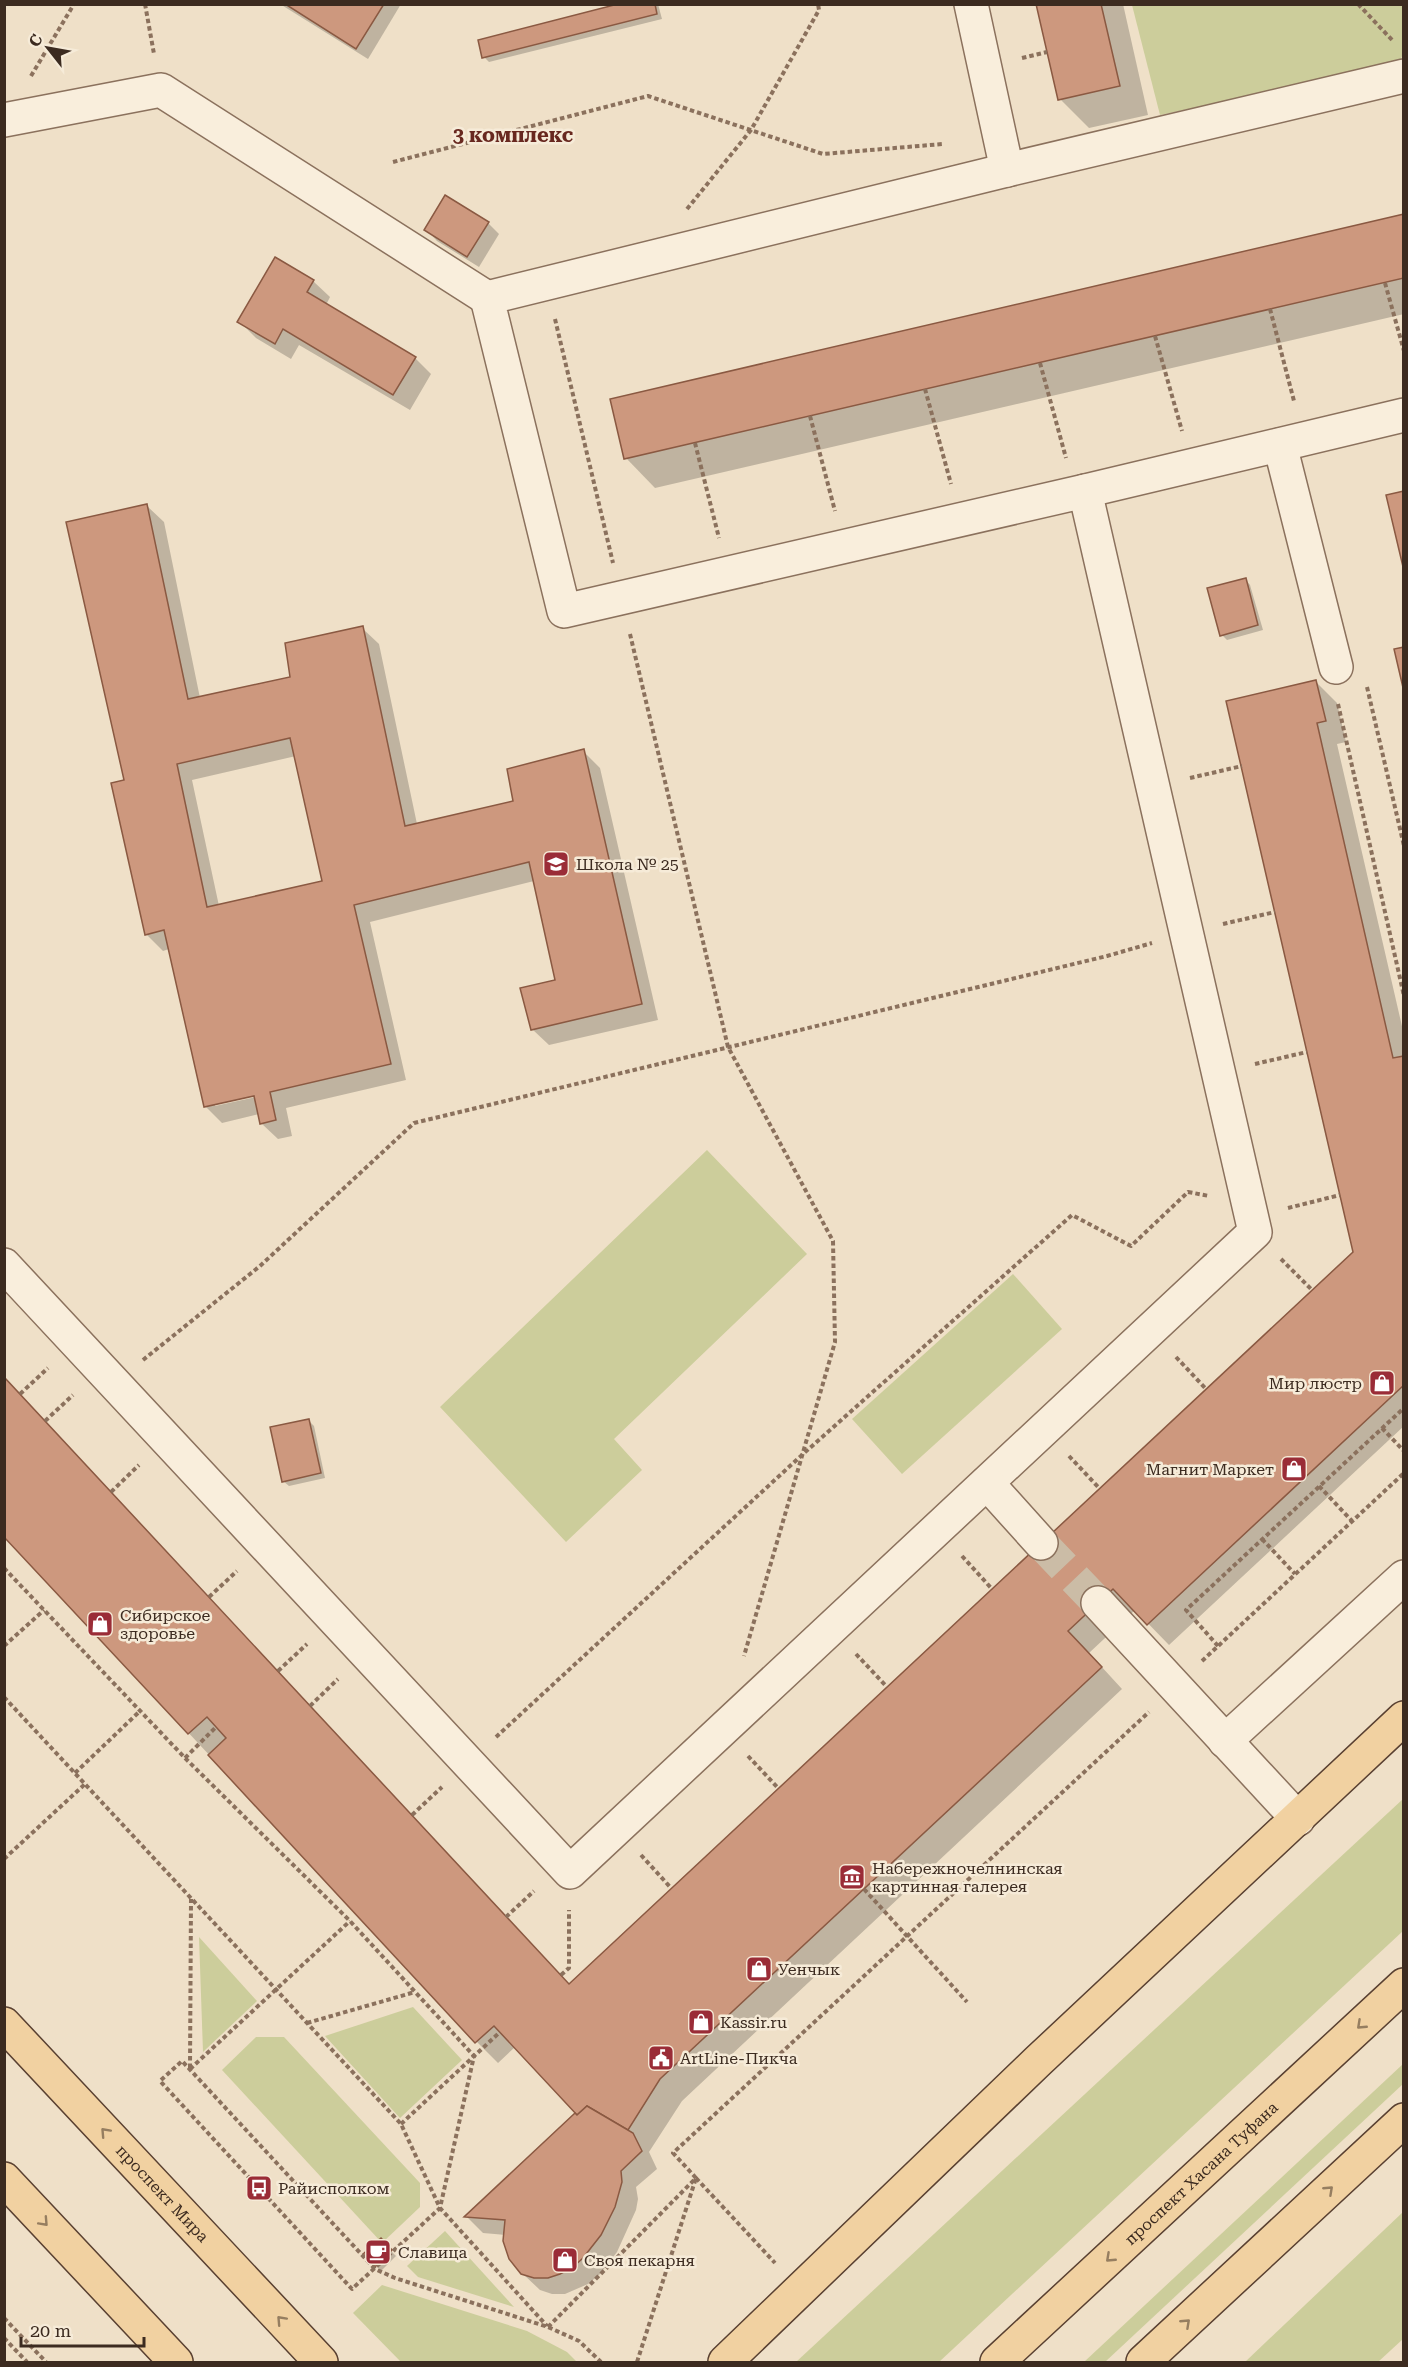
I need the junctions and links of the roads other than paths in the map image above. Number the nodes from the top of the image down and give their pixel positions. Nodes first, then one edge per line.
1 (971, 4) edge
2 (1404, 76) edge
3 (4, 120) edge
4 (1007, 170) junction
5 (487, 298) junction
6 (1404, 415) edge
7 (1292, 442) junction
8 (1080, 492) junction
9 (1336, 682) road end
10 (4, 1265) edge
11 (987, 1483) junction
12 (1041, 1543) tunnel mouth
13 (1404, 1577) edge
14 (1098, 1603) tunnel mouth
15 (1404, 1718) edge
16 (1225, 1741) junction
17 (1298, 1819) junction
18 (1404, 1985) edge
19 (4, 2024) edge
20 (1404, 2120) edge
21 (4, 2179) edge
22 (176, 2362) edge
23 (321, 2362) edge
24 (725, 2362) edge
25 (998, 2362) edge
26 (1143, 2362) edge

1 - 4 lane
2 - 4 lane
3 - 5 lane
4 - 5 lane
5 - 8 lane
6 - 7 lane
7 - 8 lane
7 - 9 lane
8 - 11 lane
10 - 11 lane
11 - 12 lane
13 - 16 lane
14 - 16 lane
15 - 17 main road
16 - 17 lane
17 - 24 main road
18 -> 25 main road, проспект Хасана Туфана
23 -> 19 main road, проспект Мира
26 -> 20 main road
21 -> 22 main road

